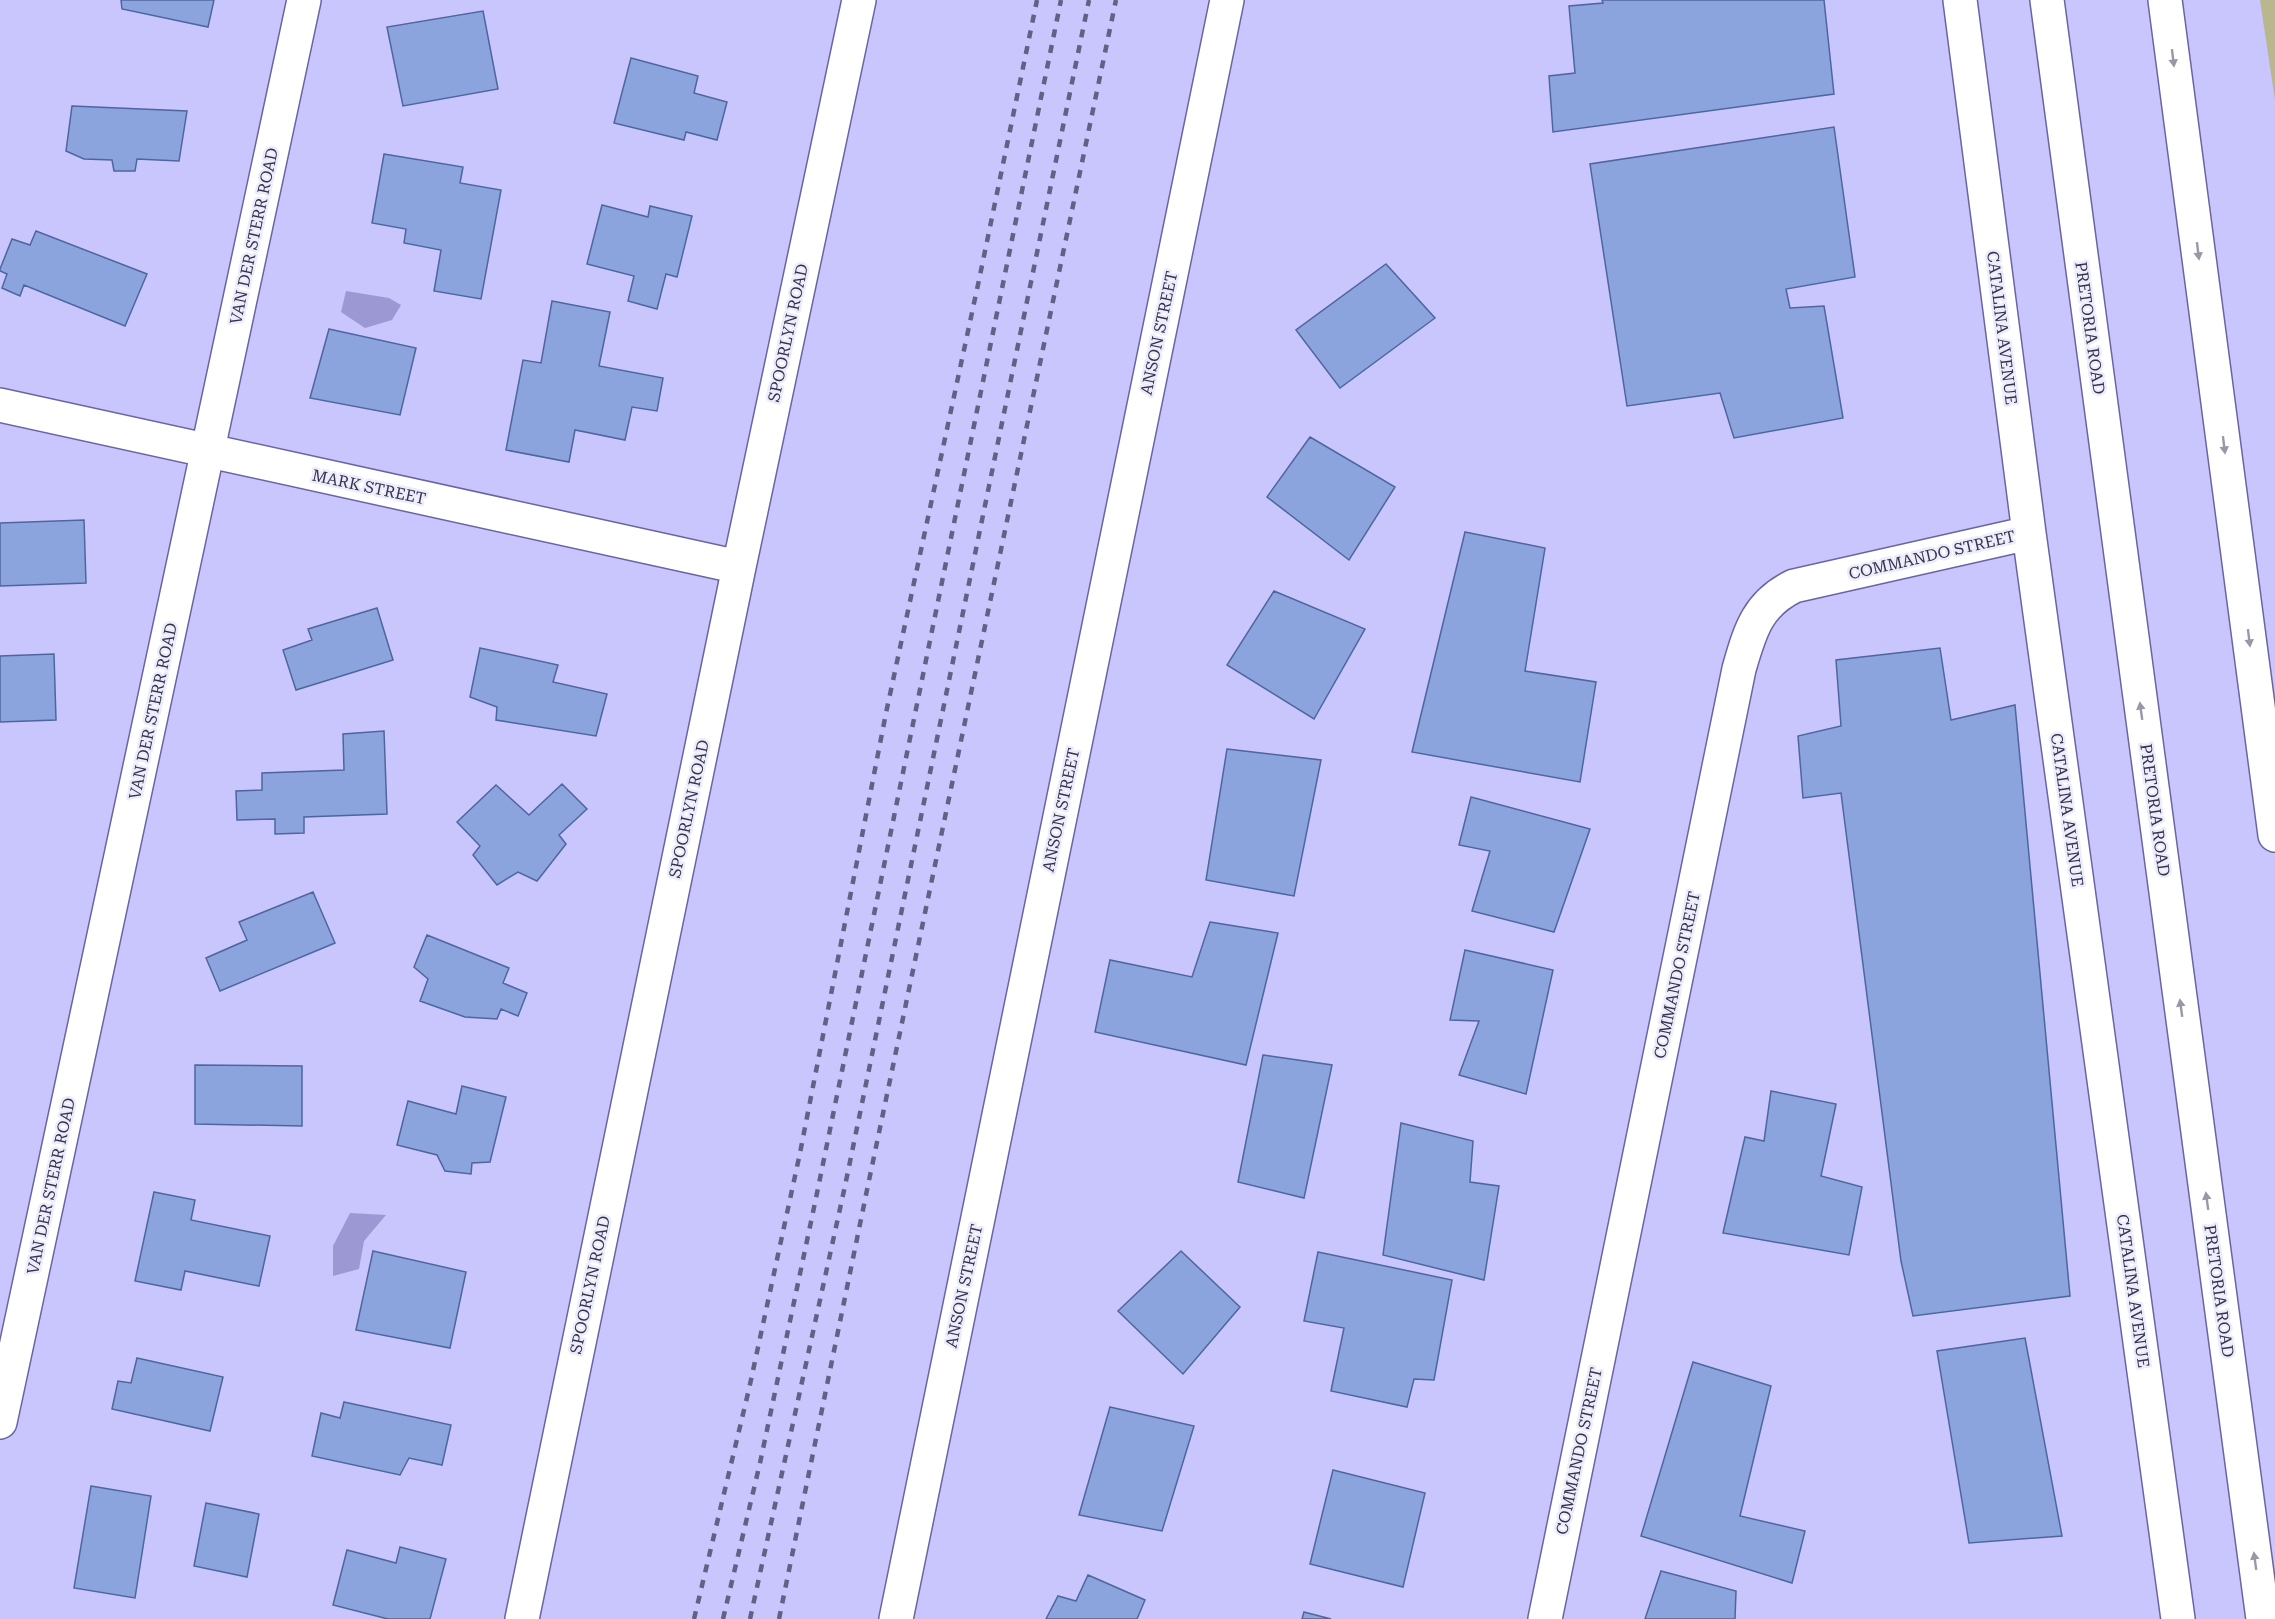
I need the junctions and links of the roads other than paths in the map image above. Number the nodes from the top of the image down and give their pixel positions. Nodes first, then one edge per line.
1 (304, 0) edge
2 (859, 0) edge
3 (1227, 0) edge
4 (1960, 0) edge
5 (2047, 0) edge
6 (2165, 0) edge
7 (0, 405) edge
8 (208, 452) junction
9 (2029, 533) junction
10 (739, 567) junction
11 (2275, 835) edge
12 (0, 1422) edge
13 (522, 1619) edge
14 (896, 1619) edge
15 (1545, 1619) edge
16 (2178, 1619) edge
17 (2263, 1619) edge

1 - 8 street, VAN DER STERR ROAD
2 - 10 street, SPOORLYN ROAD
3 - 14 street, ANSON STREET
4 - 9 street, CATALINA AVENUE
17 -> 5 street, PRETORIA ROAD
6 -> 11 street
7 - 8 street, MARK STREET
8 - 10 street, MARK STREET
8 - 12 street, VAN DER STERR ROAD
9 - 15 street, COMMANDO STREET
9 - 16 street, CATALINA AVENUE
10 - 13 street, SPOORLYN ROAD

